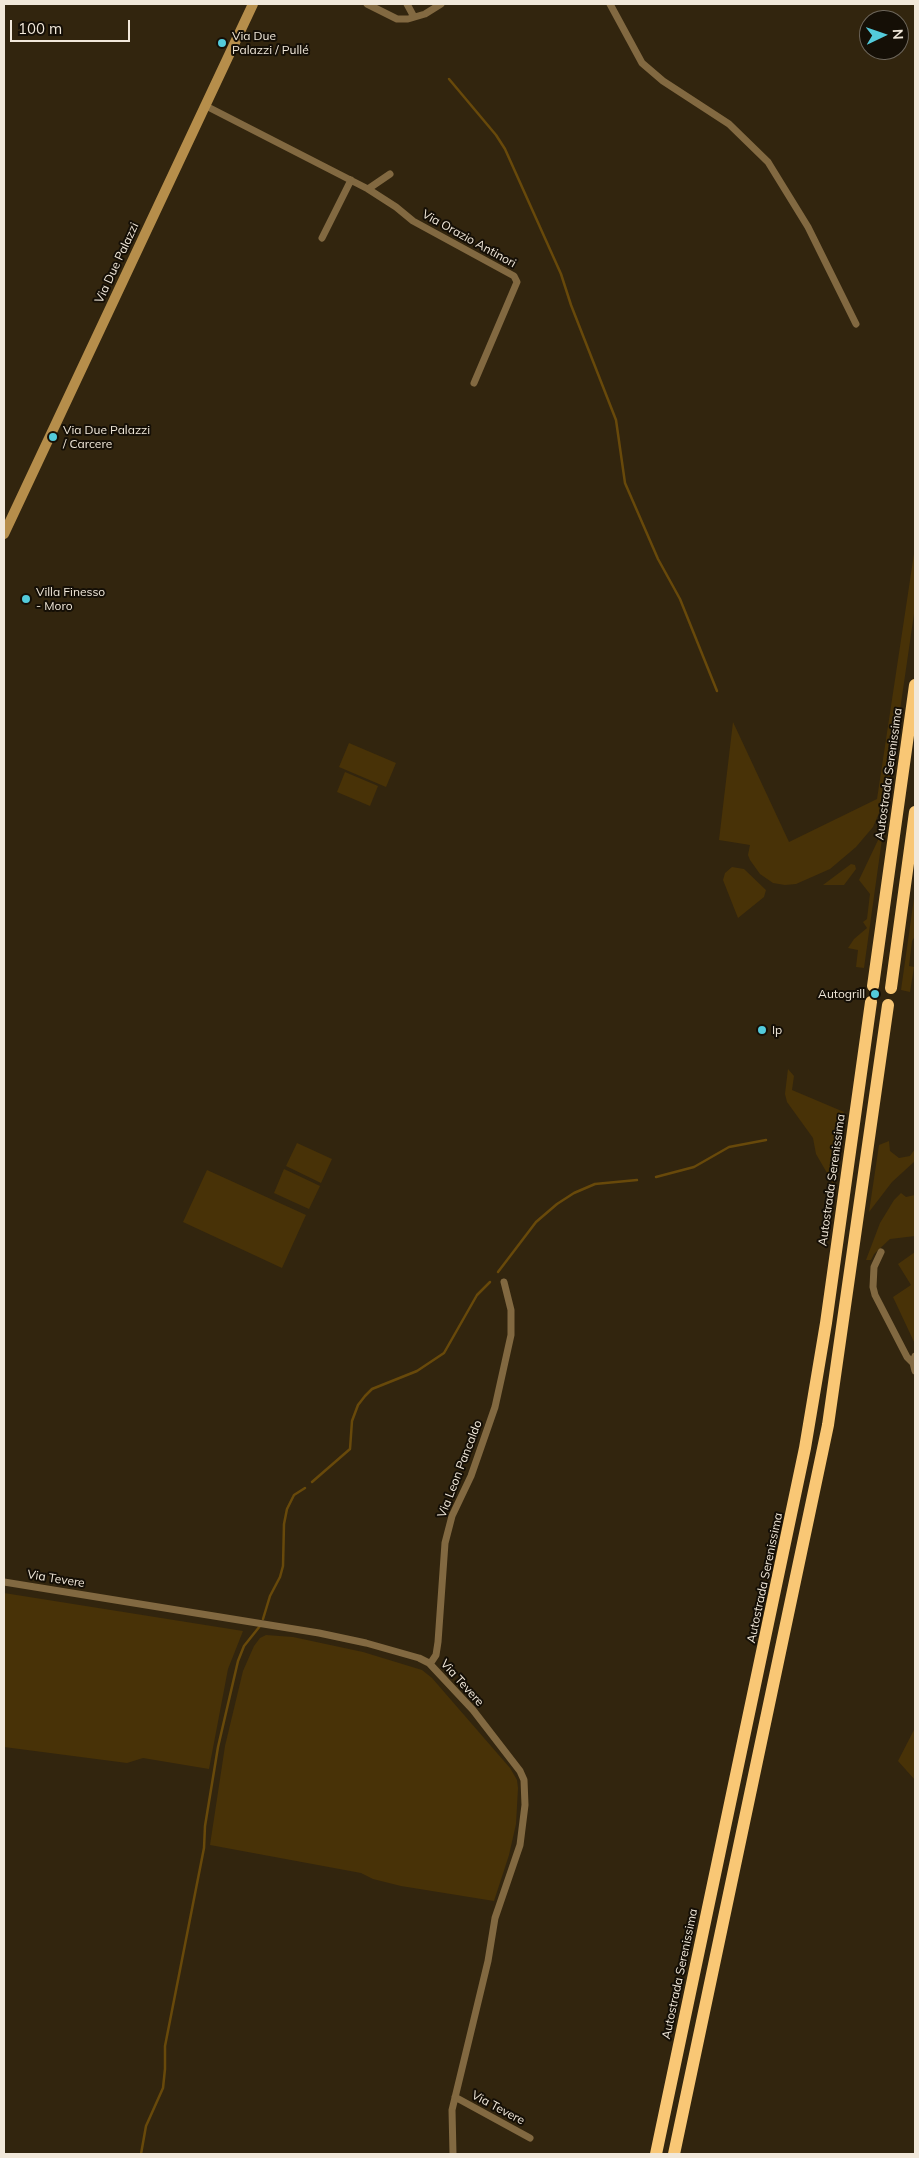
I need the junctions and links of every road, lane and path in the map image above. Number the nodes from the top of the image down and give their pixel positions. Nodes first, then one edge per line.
1 (254, 4) edge
2 (367, 4) edge
3 (407, 4) edge
4 (441, 4) edge
5 (610, 4) edge
6 (414, 17) junction
7 (207, 103) junction
8 (390, 174) dead end
9 (351, 180) junction
10 (368, 189) junction
11 (322, 238) dead end
12 (856, 324) dead end
13 (474, 383) dead end
14 (4, 534) edge
15 (915, 685) edge
16 (915, 812) edge
17 (873, 986) dead end
18 (891, 988) dead end
19 (871, 1002) dead end
20 (888, 1005) dead end
21 (881, 1252) dead end
22 (504, 1282) dead end
23 (914, 1360) edge
24 (915, 1371) edge
25 (4, 1582) edge
26 (430, 1664) junction
27 (455, 2097) junction
28 (530, 2138) dead end
29 (453, 2154) edge
30 (656, 2154) edge
31 (674, 2154) edge

1 - 7 street, Via Due Palazzi
2 - 6 street
3 - 6 street
4 - 6 street
5 - 12 street
7 - 9 street, Via Orazio Antinori
7 - 14 street, Via Due Palazzi
8 - 10 street
9 - 10 street, Via Orazio Antinori
9 - 11 street
10 - 13 street, Via Orazio Antinori
15 - 17 highway, Autostrada Serenissima
16 - 18 highway
19 - 30 highway, Autostrada Serenissima
20 - 31 highway
21 - 23 street
22 - 26 street, Via Leon Pancaldo
23 - 24 street
25 - 26 street, Via Tevere
26 - 27 street, Via Tevere
27 - 28 street, Via Tevere
27 - 29 street, Via Tevere

